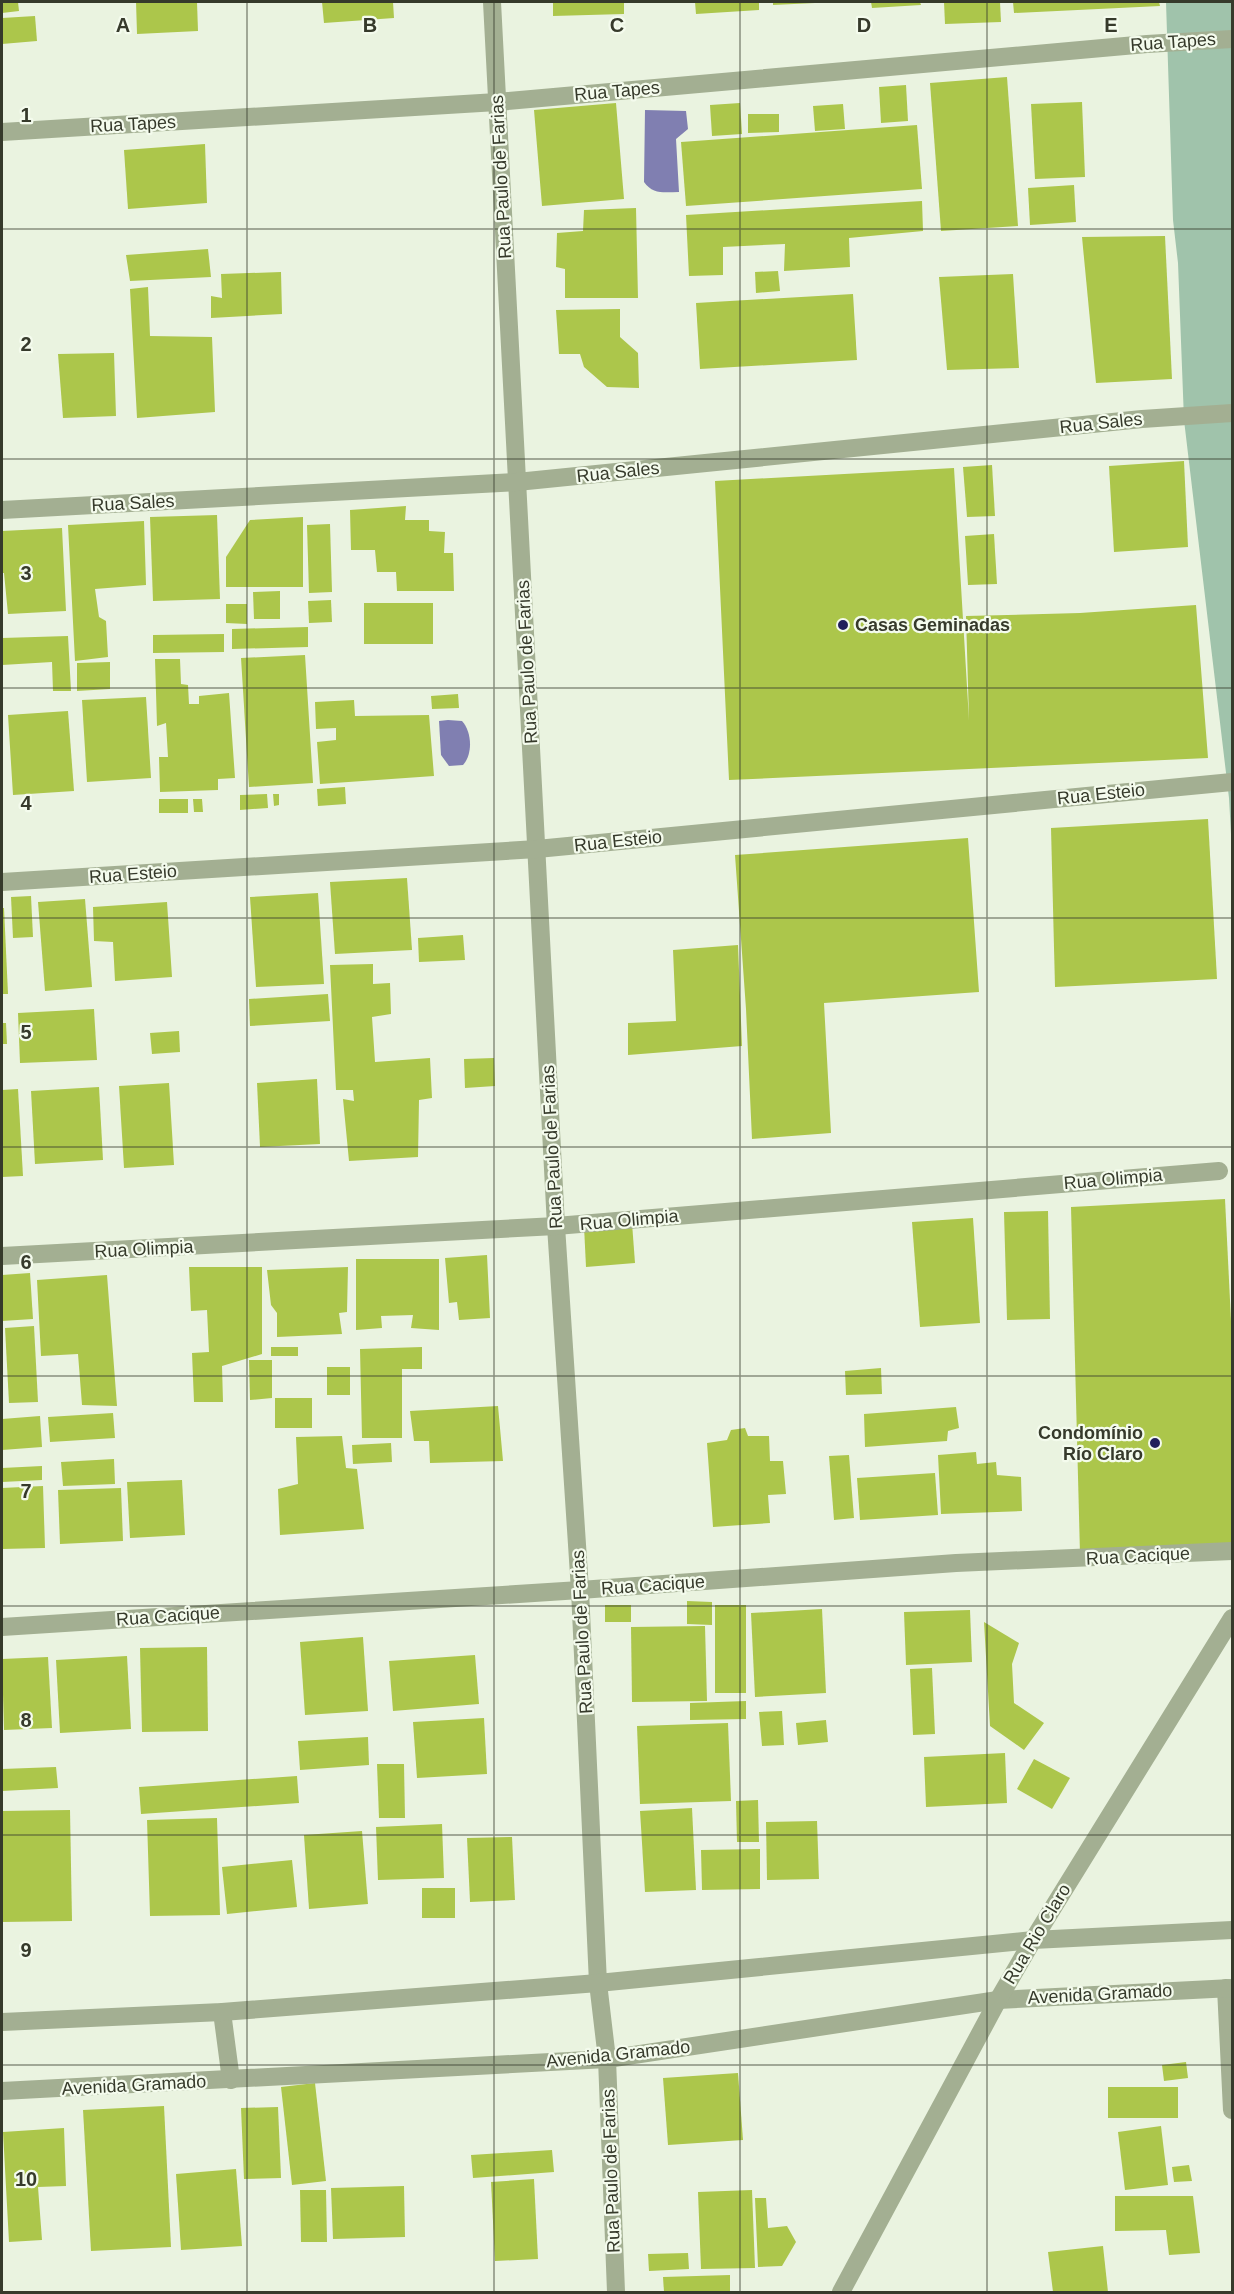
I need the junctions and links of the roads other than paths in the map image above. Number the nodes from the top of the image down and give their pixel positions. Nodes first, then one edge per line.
1 (492, 2) edge
2 (1233, 39) edge
3 (497, 102) junction
4 (2, 132) edge
5 (1233, 413) edge
6 (517, 482) junction
7 (2, 510) edge
8 (1233, 782) edge
9 (537, 849) junction
10 (2, 882) edge
11 (1219, 1171) dead end
12 (556, 1226) junction
13 (2, 1256) edge
14 (1233, 1551) edge
15 (580, 1590) junction
16 (1233, 1618) edge
17 (2, 1627) edge
18 (1233, 1930) edge
19 (1032, 1940) junction
20 (598, 1983) junction
21 (1229, 1988) edge
22 (998, 2000) junction
23 (222, 2012) junction
24 (2, 2022) edge
25 (607, 2059) junction
26 (231, 2080) junction
27 (2, 2091) edge
28 (1233, 2110) edge
29 (616, 2292) edge
30 (841, 2292) edge

1 - 3 street, Rua Paulo de Farias
2 - 3 street, Rua Tapes
3 - 4 street, Rua Tapes
3 - 6 street, Rua Paulo de Farias
5 - 6 street, Rua Sales
6 - 7 street, Rua Sales
6 - 9 street, Rua Paulo de Farias
8 - 9 street, Rua Esteio
9 - 10 street, Rua Esteio
9 - 12 street, Rua Paulo de Farias
11 - 12 street, Rua Olimpia
12 - 13 street, Rua Olimpia
12 - 15 street, Rua Paulo de Farias
14 - 15 street, Rua Cacique
15 - 17 street, Rua Cacique
15 - 20 street, Rua Paulo de Farias
16 - 19 street, Rua Rio Claro
18 - 19 street
19 - 20 street
19 - 22 street, Rua Rio Claro
20 - 23 street
20 - 25 street, Rua Paulo de Farias
21 - 22 street, Avenida Gramado
21 - 28 street
22 - 25 street, Avenida Gramado
22 - 30 street, Rua Rio Claro
23 - 24 street
23 - 26 street
25 - 26 street, Avenida Gramado
25 - 29 street, Rua Paulo de Farias
26 - 27 street, Avenida Gramado

